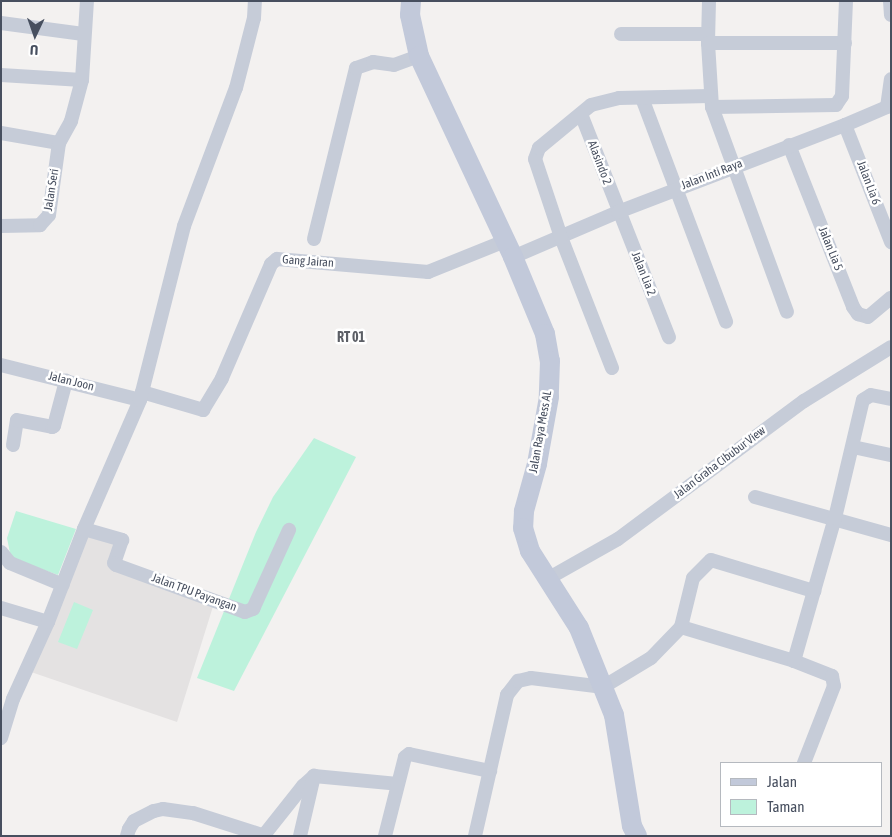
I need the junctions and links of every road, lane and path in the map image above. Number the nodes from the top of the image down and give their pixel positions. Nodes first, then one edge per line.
1 (87, 1) edge
2 (255, 1) edge
3 (411, 1) edge
4 (709, 1) edge
5 (846, 1) edge
6 (890, 1) edge
7 (891, 15) edge
8 (1, 22) edge
9 (84, 34) junction
10 (622, 34) dead end
11 (708, 38) junction
12 (845, 43) junction
13 (420, 56) junction
14 (1, 75) edge
15 (891, 79) edge
16 (82, 80) junction
17 (642, 98) junction
18 (711, 101) junction
19 (889, 107) edge
20 (581, 114) junction
21 (845, 125) junction
22 (1, 133) edge
23 (59, 144) junction
24 (789, 145) junction
25 (734, 167) junction
26 (675, 190) junction
27 (618, 212) junction
28 (1, 226) edge
29 (561, 237) junction
30 (314, 239) dead end
31 (891, 242) edge
32 (509, 249) junction
33 (891, 298) edge
34 (787, 312) dead end
35 (726, 322) dead end
36 (669, 336) dead end
37 (891, 347) edge
38 (1, 365) edge
39 (612, 368) dead end
40 (66, 381) junction
41 (141, 396) junction
42 (891, 399) edge
43 (13, 445) dead end
44 (853, 447) junction
45 (891, 455) edge
46 (756, 497) dead end
47 (835, 518) junction
48 (84, 529) junction
49 (289, 530) dead end
50 (891, 535) edge
51 (1, 552) edge
52 (550, 578) junction
53 (63, 585) junction
54 (814, 591) junction
55 (1, 608) edge
56 (48, 622) junction
57 (681, 627) junction
58 (794, 661) junction
59 (603, 687) junction
60 (1, 738) edge
61 (804, 762) edge
62 (490, 770) junction
63 (314, 776) junction
64 (398, 784) junction
65 (265, 835) edge
66 (127, 836) edge
67 (300, 836) edge
68 (385, 836) edge
69 (475, 836) edge
70 (637, 836) edge

1 - 9 street, Jalan Seri
2 - 41 street
3 - 13 street, Jalan Raya Mess AL
4 - 11 street
5 - 12 street
6 - 7 street
8 - 9 street
9 - 16 street, Jalan Seri
10 - 11 street
11 - 12 street
11 - 18 street
12 - 18 street
13 - 30 street
13 - 32 street, Jalan Raya Mess AL
14 - 16 street
15 - 19 street, Jalan Inti Raya
16 - 23 street, Jalan Seri
17 - 18 street
17 - 20 street
17 - 26 street
18 - 25 street
19 - 21 street, Jalan Inti Raya
20 - 27 street, Alasindo 2
20 - 29 street
21 - 24 street, Jalan Inti Raya
21 - 31 street, Jalan Lia 6
22 - 23 street
23 - 28 street, Jalan Seri
24 - 25 street, Jalan Inti Raya
24 - 33 street, Jalan Lia 5
25 - 26 street, Jalan Inti Raya
25 - 34 street
26 - 27 street, Jalan Inti Raya
26 - 35 street
27 - 29 street, Jalan Inti Raya
27 - 36 street, Jalan Lia 2
29 - 32 street, Jalan Inti Raya
29 - 39 street
32 - 41 street, Gang Jairan
32 - 52 street, Jalan Raya Mess AL
37 - 52 street, Jalan Graha Cibubur View
38 - 40 street, Jalan Joon
40 - 41 street, Jalan Joon
40 - 43 street
41 - 48 street
42 - 44 street
44 - 45 street
44 - 47 street
46 - 47 street
47 - 50 street
47 - 54 street
48 - 49 street, Jalan TPU Payangan
48 - 53 street
51 - 53 street
52 - 59 street, Jalan Raya Mess AL
53 - 56 street
54 - 57 street
54 - 58 street
55 - 56 street
56 - 60 street
57 - 58 street
57 - 59 street
58 - 61 street
59 - 62 street
59 - 70 street, Jalan Raya Mess AL
62 - 64 street
62 - 69 street
63 - 64 street
63 - 65 street
63 - 67 street
64 - 68 street
65 - 66 street

